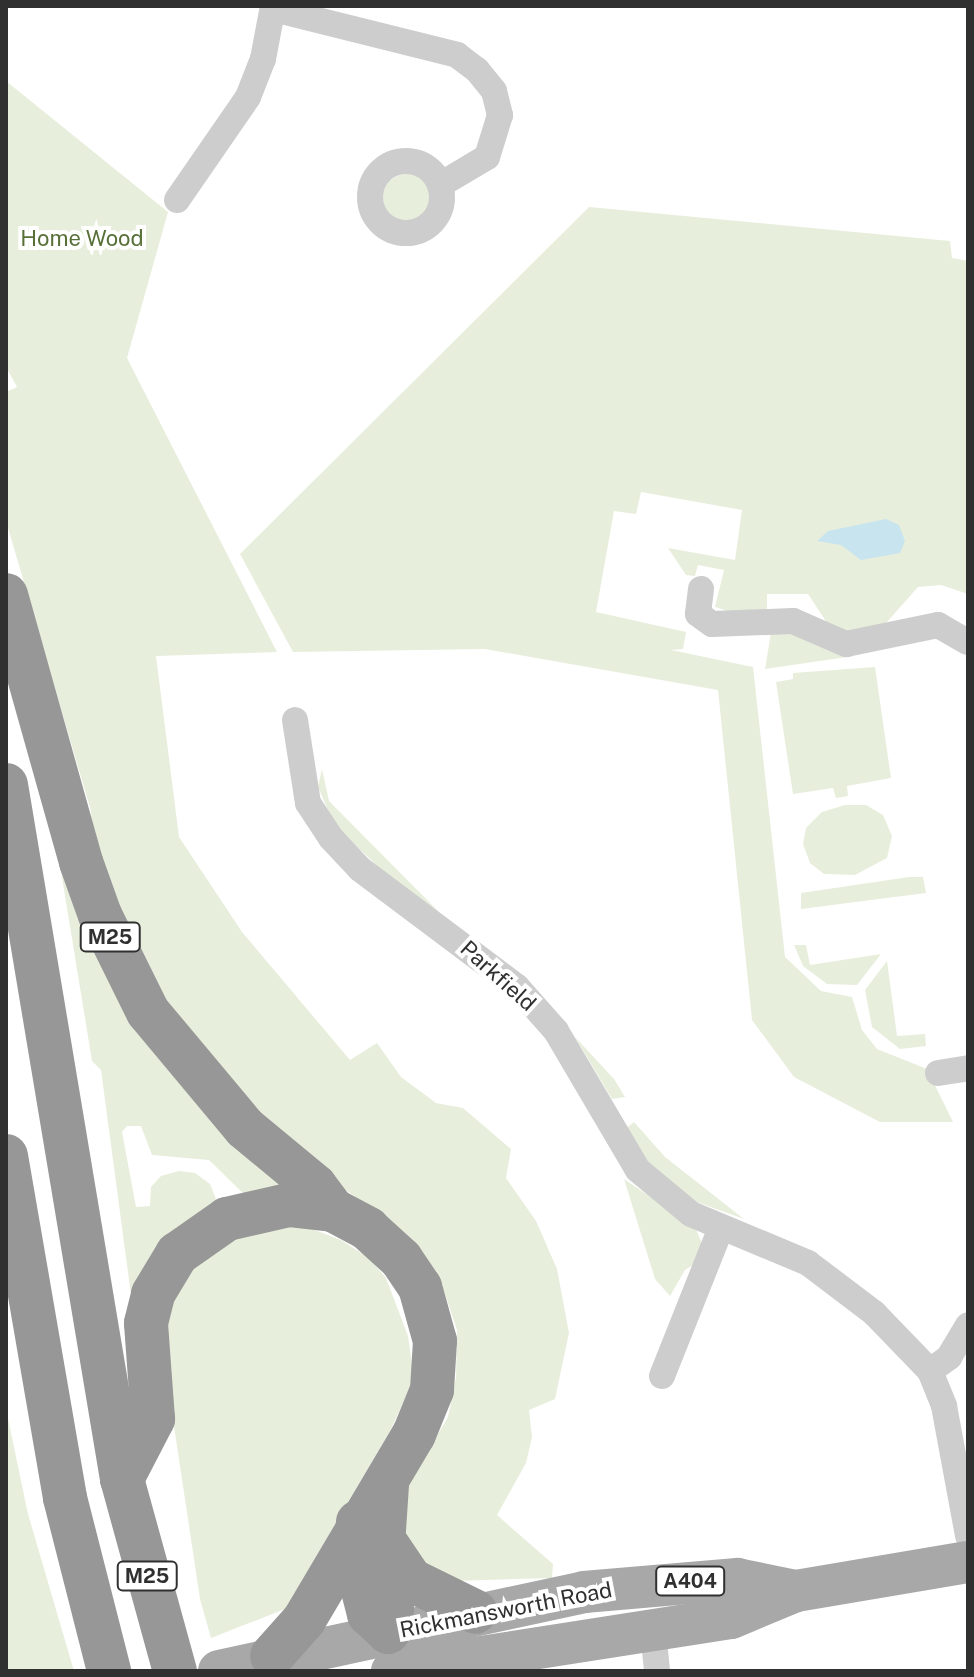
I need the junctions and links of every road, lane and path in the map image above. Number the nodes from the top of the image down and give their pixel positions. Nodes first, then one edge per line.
1 (273, 7) edge
2 (440, 185) dead end
3 (177, 200) dead end
4 (701, 589) dead end
5 (6, 595) edge
6 (968, 642) edge
7 (295, 720) dead end
8 (6, 785) edge
9 (968, 1068) edge
10 (938, 1073) dead end
11 (6, 1156) edge
12 (333, 1210) junction
13 (721, 1228) junction
14 (968, 1325) edge
15 (930, 1371) junction
16 (662, 1376) dead end
17 (122, 1479) junction
18 (371, 1531) junction
19 (968, 1536) edge
20 (968, 1562) edge
21 (699, 1580) junction
22 (796, 1591) junction
23 (584, 1592) junction
24 (476, 1612) junction
25 (653, 1630) junction
26 (390, 1652) edge
27 (241, 1664) edge
28 (109, 1671) edge
29 (175, 1671) edge
30 (368, 1671) edge
31 (657, 1671) edge

1 - 2 street
1 - 3 street
4 - 6 street
5 - 12 highway, M25
7 - 13 street, Parkfield
8 - 17 highway, M25
9 - 10 street
11 - 28 highway, M25
12 - 17 highway, M25
12 - 18 highway, M25
13 - 15 street, Parkfield
13 - 16 street
14 - 15 street
15 - 19 street, Parkfield
17 - 29 highway, M25
18 - 24 highway
18 - 26 highway
18 - 27 highway, M25
20 - 22 main road, Rickmansworth Road / A404
21 - 22 main road, Rickmansworth Road / A404
21 - 23 main road, Rickmansworth Road / A404
21 - 25 street
22 - 25 main road, Rickmansworth Road / A404
23 - 24 main road, Rickmansworth Road / A404
23 - 25 street
24 - 26 main road, Rickmansworth Road / A404
25 - 26 main road, Rickmansworth Road / A404
25 - 31 street
26 - 27 main road, Rickmansworth Road / A404
26 - 30 main road

